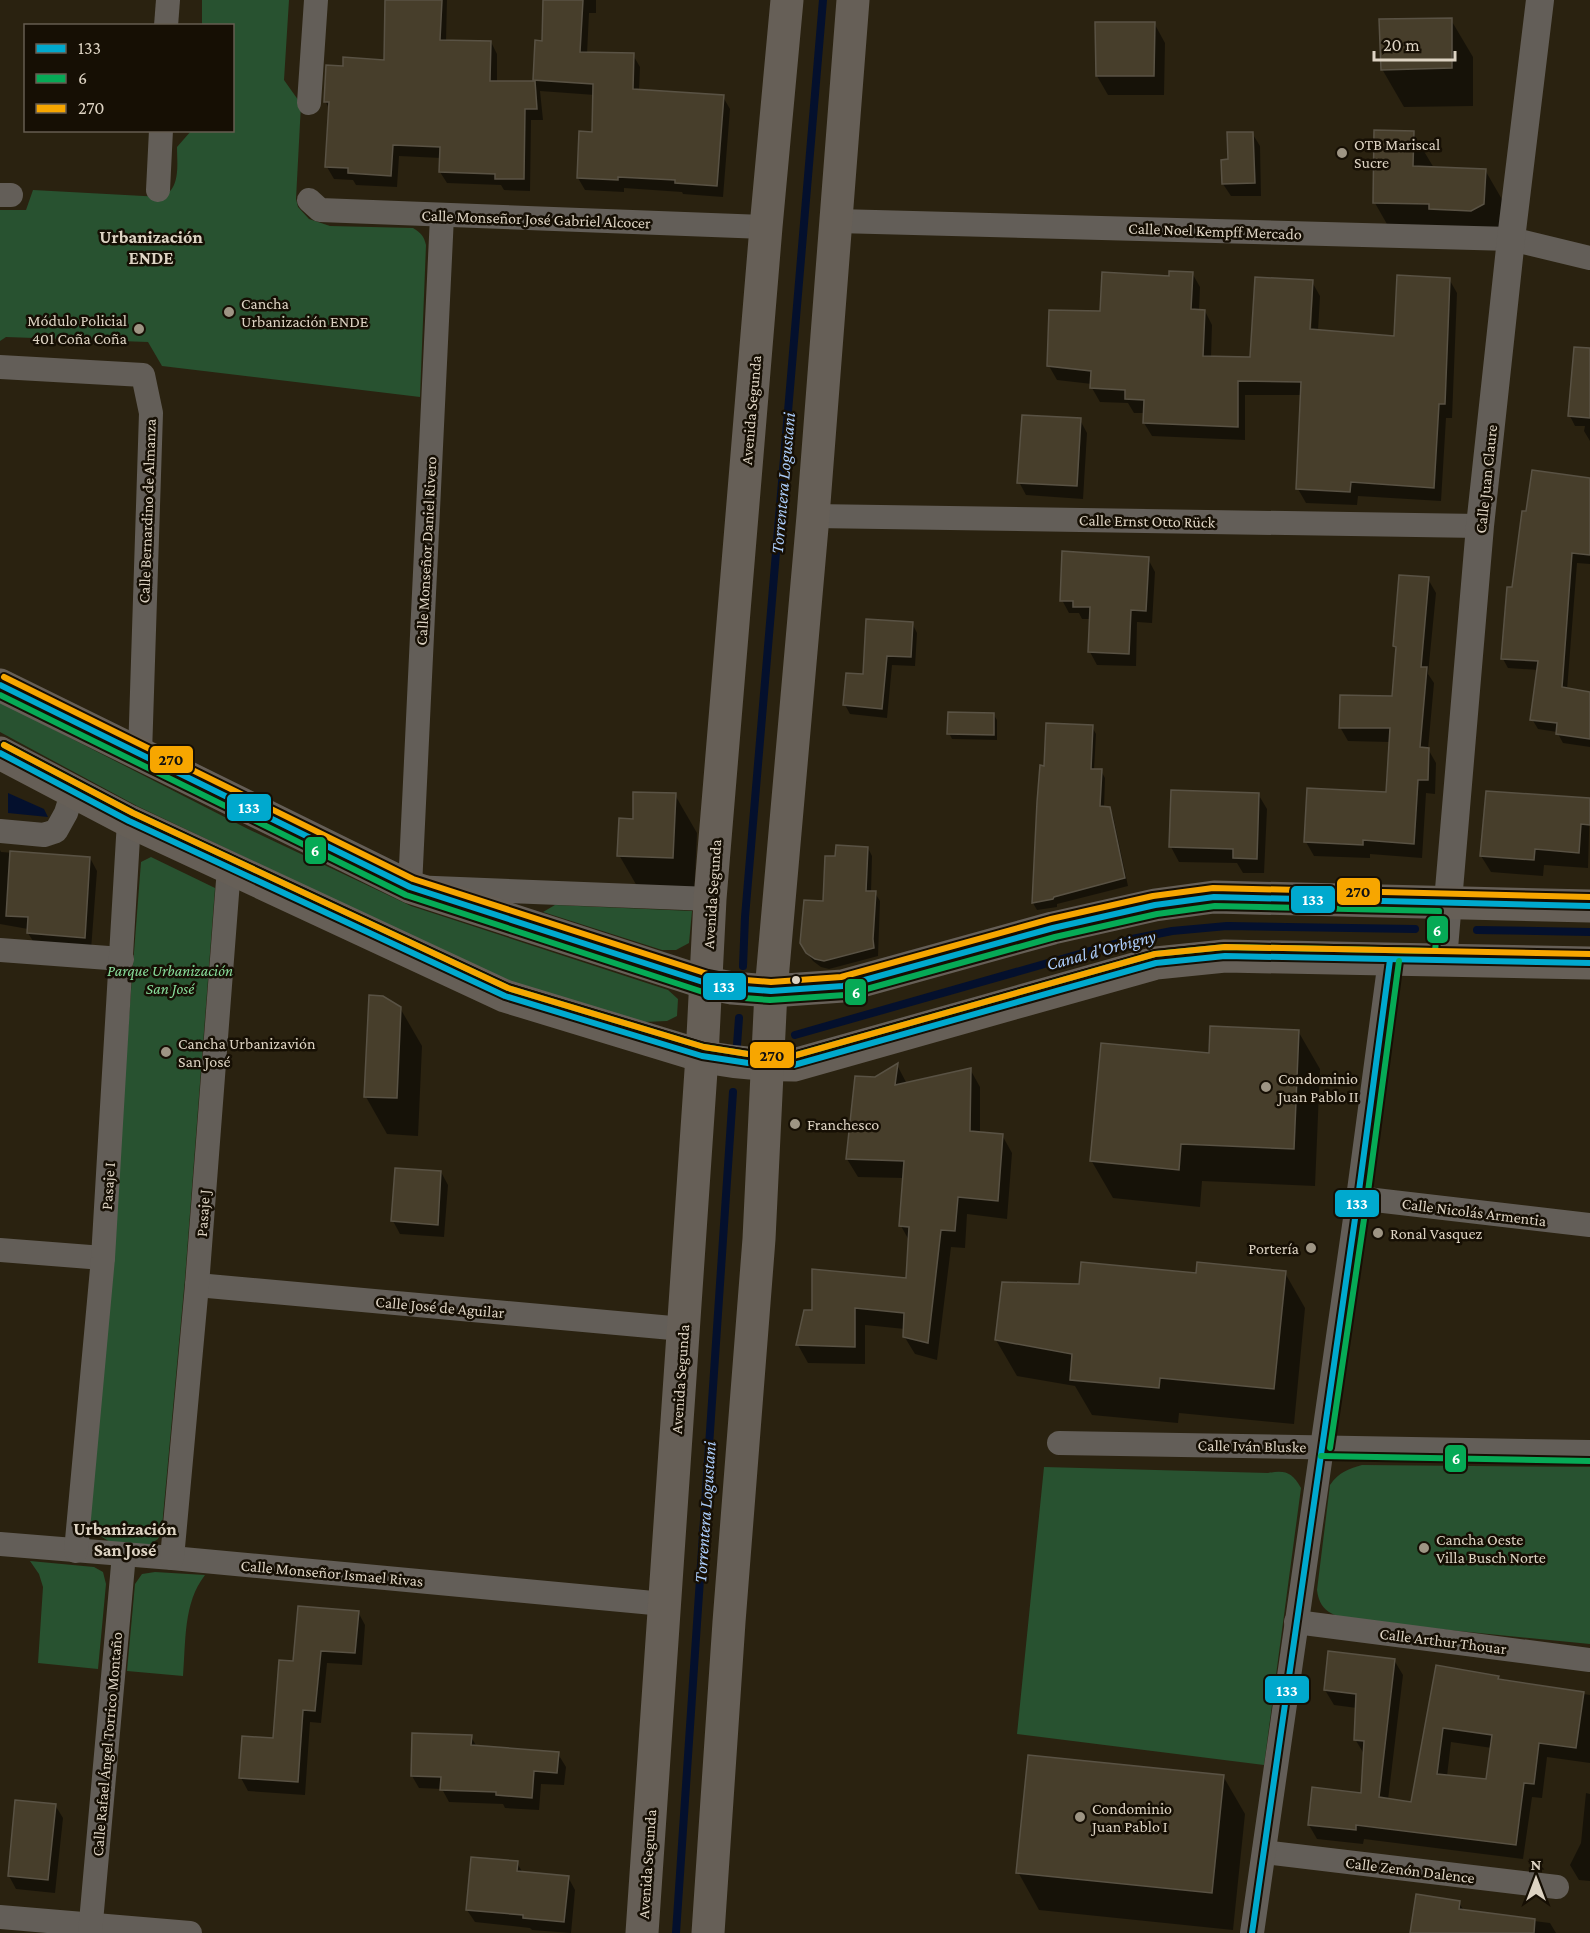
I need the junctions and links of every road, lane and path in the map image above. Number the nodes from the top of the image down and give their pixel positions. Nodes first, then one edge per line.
1 (168, 0) edge
2 (316, 0) edge
3 (788, 0) edge
4 (853, 0) edge
5 (1540, 0) edge
6 (166, 24) edge
7 (309, 103) dead end
8 (161, 132) edge
9 (158, 190) dead end
10 (309, 200) dead end
11 (442, 216) junction
12 (837, 221) junction
13 (766, 227) junction
14 (1511, 239) junction
15 (1590, 258) edge
16 (0, 367) edge
17 (813, 516) junction
18 (1480, 526) junction
19 (0, 685) edge
20 (0, 753) edge
21 (140, 754) junction
22 (73, 791) junction
23 (129, 822) junction
24 (0, 831) edge
25 (229, 868) junction
26 (410, 887) junction
27 (710, 899) junction
28 (1449, 902) junction
29 (1590, 906) edge
30 (0, 950) edge
31 (122, 959) junction
32 (1390, 960) junction
33 (1443, 960) junction
34 (1590, 963) edge
35 (706, 982) junction
36 (771, 991) junction
37 (702, 1056) junction
38 (768, 1065) junction
39 (1358, 1198) junction
40 (1590, 1225) edge
41 (0, 1250) edge
42 (103, 1258) junction
43 (197, 1285) junction
44 (683, 1329) junction
45 (1059, 1443) dead end
46 (1321, 1447) junction
47 (1590, 1452) edge
48 (0, 1544) edge
49 (76, 1551) junction
50 (123, 1554) junction
51 (172, 1558) junction
52 (664, 1604) junction
53 (1296, 1622) junction
54 (1590, 1659) edge
55 (1264, 1852) junction
56 (1557, 1887) dead end
57 (0, 1917) edge
58 (91, 1928) edge
59 (190, 1933) edge
60 (642, 1933) edge
61 (708, 1933) edge
62 (1252, 1933) edge

1 - 6 street
2 - 7 street
3 - 13 main road, Avenida Segunda
4 - 12 main road
5 - 14 street, Calle Juan Claure
8 - 9 street
10 - 11 street, Calle Monseñor José Gabriel Alcocer
11 - 13 street, Calle Monseñor José Gabriel Alcocer
11 - 26 street, Calle Monseñor Daniel Rivero
12 - 14 street, Calle Noel Kempff Mercado
12 - 17 main road
13 - 27 main road, Avenida Segunda
14 - 15 street, Calle Noel Kempff Mercado
14 - 18 street, Calle Juan Claure
16 - 21 street, Calle Bernardino de Almanza
17 - 18 street, Calle Ernst Otto Rück
17 - 36 main road
18 - 28 street, Calle Juan Claure
19 - 21 main road
20 - 22 main road
21 - 26 main road
22 - 23 main road
22 - 24 street
23 - 25 main road
23 - 31 street, Pasaje I
25 - 37 main road
25 - 43 street, Pasaje J
26 - 27 street
26 - 35 main road
27 - 35 main road, Avenida Segunda
28 - 29 main road
28 - 33 street, Calle Juan Claure
28 - 36 main road
30 - 31 street
31 - 42 street, Pasaje I
32 - 33 main road
32 - 38 main road
32 - 39 street
33 - 34 main road
35 - 36 main road
35 - 37 main road, Avenida Segunda
36 - 38 main road
37 - 38 main road
37 - 44 main road, Avenida Segunda
38 - 61 main road
39 - 40 street, Calle Nicolás Armentia
39 - 46 street
41 - 42 street
42 - 49 street, Pasaje I
43 - 44 street, Calle José de Aguilar
43 - 51 street, Pasaje J
44 - 52 main road, Avenida Segunda
45 - 46 street, Calle Iván Bluske
46 - 47 street, Calle Iván Bluske
46 - 53 street
48 - 49 street, Calle Monseñor Ismael Rivas
49 - 50 street, Calle Monseñor Ismael Rivas
50 - 51 street, Calle Monseñor Ismael Rivas
50 - 58 street, Calle Rafael Ángel Torrico Montaño
51 - 52 street, Calle Monseñor Ismael Rivas
52 - 60 main road, Avenida Segunda
53 - 54 street, Calle Arthur Thouar
53 - 55 street
55 - 56 street, Calle Zenón Dalence
55 - 62 street
57 - 58 street
58 - 59 street

